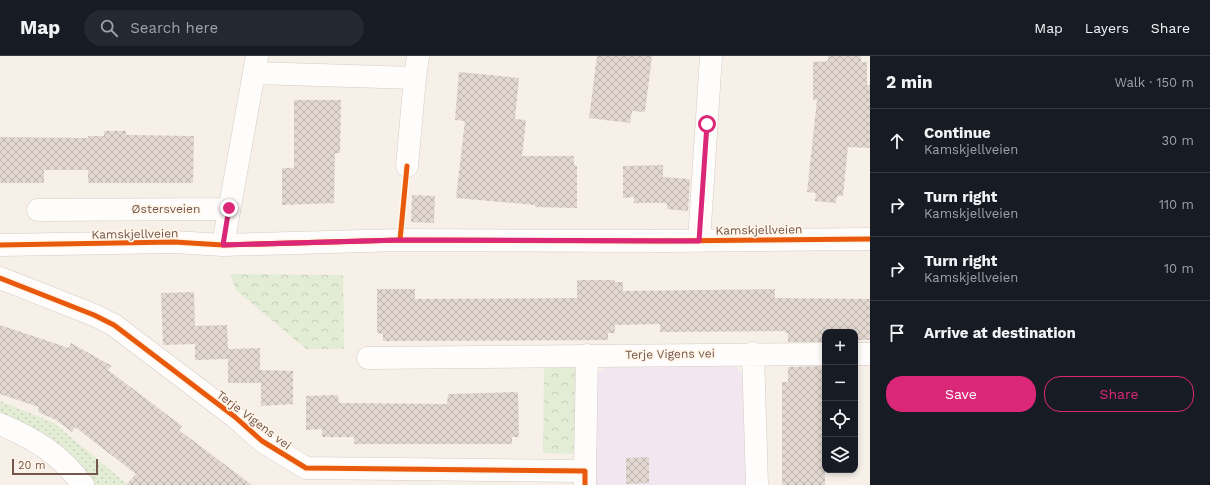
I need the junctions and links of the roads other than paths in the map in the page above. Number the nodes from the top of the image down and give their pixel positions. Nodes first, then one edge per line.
1 (418, 56) edge
2 (711, 56) edge
3 (256, 64) edge
4 (415, 78) junction
5 (407, 166) dead end
6 (229, 208) junction
7 (38, 210) dead end
8 (870, 238) edge
9 (699, 241) junction
10 (0, 245) edge
11 (223, 245) junction
12 (0, 278) edge
13 (753, 353) junction
14 (822, 354) edge
15 (858, 354) edge
16 (870, 354) edge
17 (587, 355) junction
18 (368, 358) dead end
19 (0, 424) edge
20 (585, 478) edge
21 (83, 485) edge
22 (757, 485) edge

1 - 4 street
2 - 9 street, Kamskjellveien
3 - 4 street
3 - 6 street
4 - 5 street
6 - 7 street, Østersveien
6 - 11 street
8 - 9 street, Kamskjellveien
9 - 11 street, Kamskjellveien
10 - 11 street, Kamskjellveien
12 - 20 street, Terje Vigens vei
13 - 14 street, Terje Vigens vei
13 - 17 street, Terje Vigens vei
13 - 22 street
15 - 16 street
17 - 18 street, Terje Vigens vei
17 - 20 street, Terje Vigens vei
19 - 21 street

